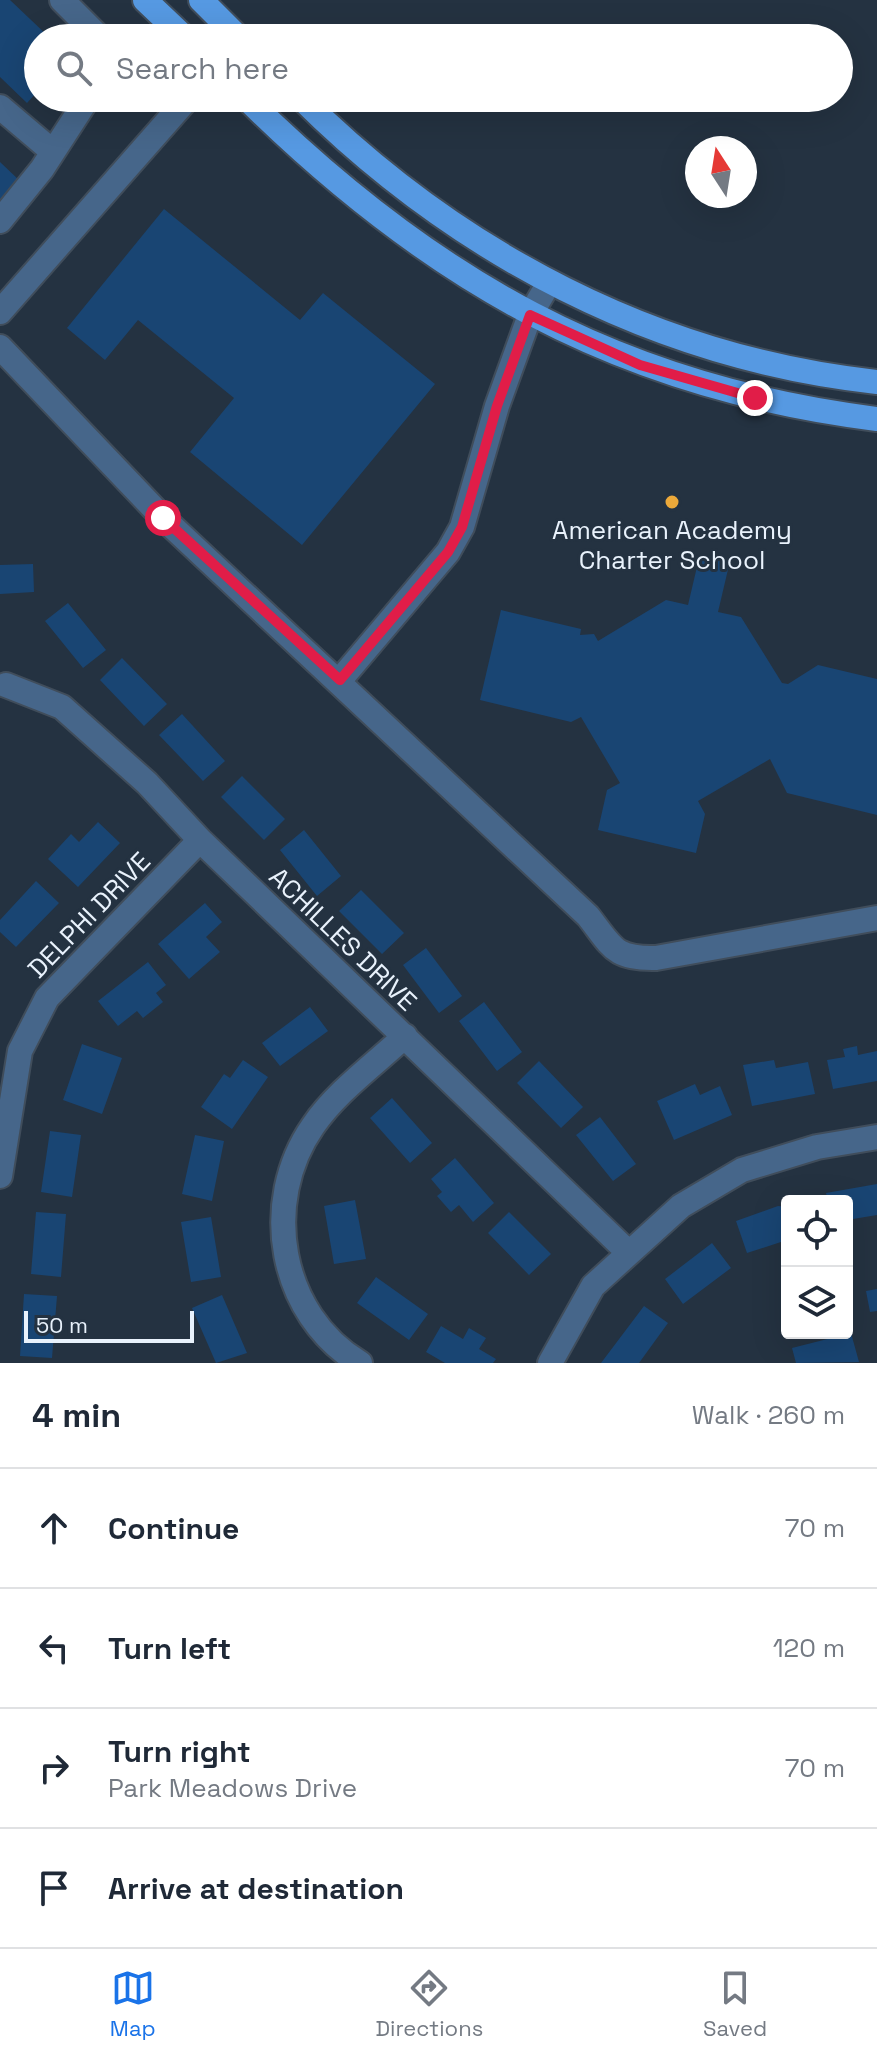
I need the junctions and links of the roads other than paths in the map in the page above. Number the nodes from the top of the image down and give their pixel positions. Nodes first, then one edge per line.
1 (62, 0) edge
2 (145, 0) edge
3 (201, 0) edge
4 (86, 24) edge
5 (170, 24) edge
6 (225, 24) edge
7 (0, 107) edge
8 (78, 112) edge
9 (176, 112) edge
10 (260, 112) edge
11 (315, 112) edge
12 (52, 151) junction
13 (0, 221) edge
14 (549, 283) junction
15 (0, 312) edge
16 (530, 315) junction
17 (0, 347) edge
18 (877, 382) edge
19 (877, 419) edge
20 (340, 680) junction
21 (6, 685) dead end
22 (200, 840) junction
23 (877, 918) edge
24 (405, 1036) junction
25 (877, 1137) edge
26 (0, 1176) edge
27 (629, 1253) junction
28 (360, 1363) edge
29 (550, 1363) edge

1 - 4 street
2 - 5 main road
3 - 6 main road
7 - 12 street
8 - 12 street
9 - 15 street
10 - 16 main road
11 - 14 main road
12 - 13 street
14 - 16 street
14 - 18 main road
16 - 19 main road
16 - 20 street
17 - 20 street
20 - 23 street
21 - 22 street, ACHILLES DRIVE
22 - 24 street, ACHILLES DRIVE
22 - 26 street, DELPHI DRIVE
24 - 27 street, ACHILLES DRIVE
24 - 28 street
25 - 27 street
27 - 29 street

